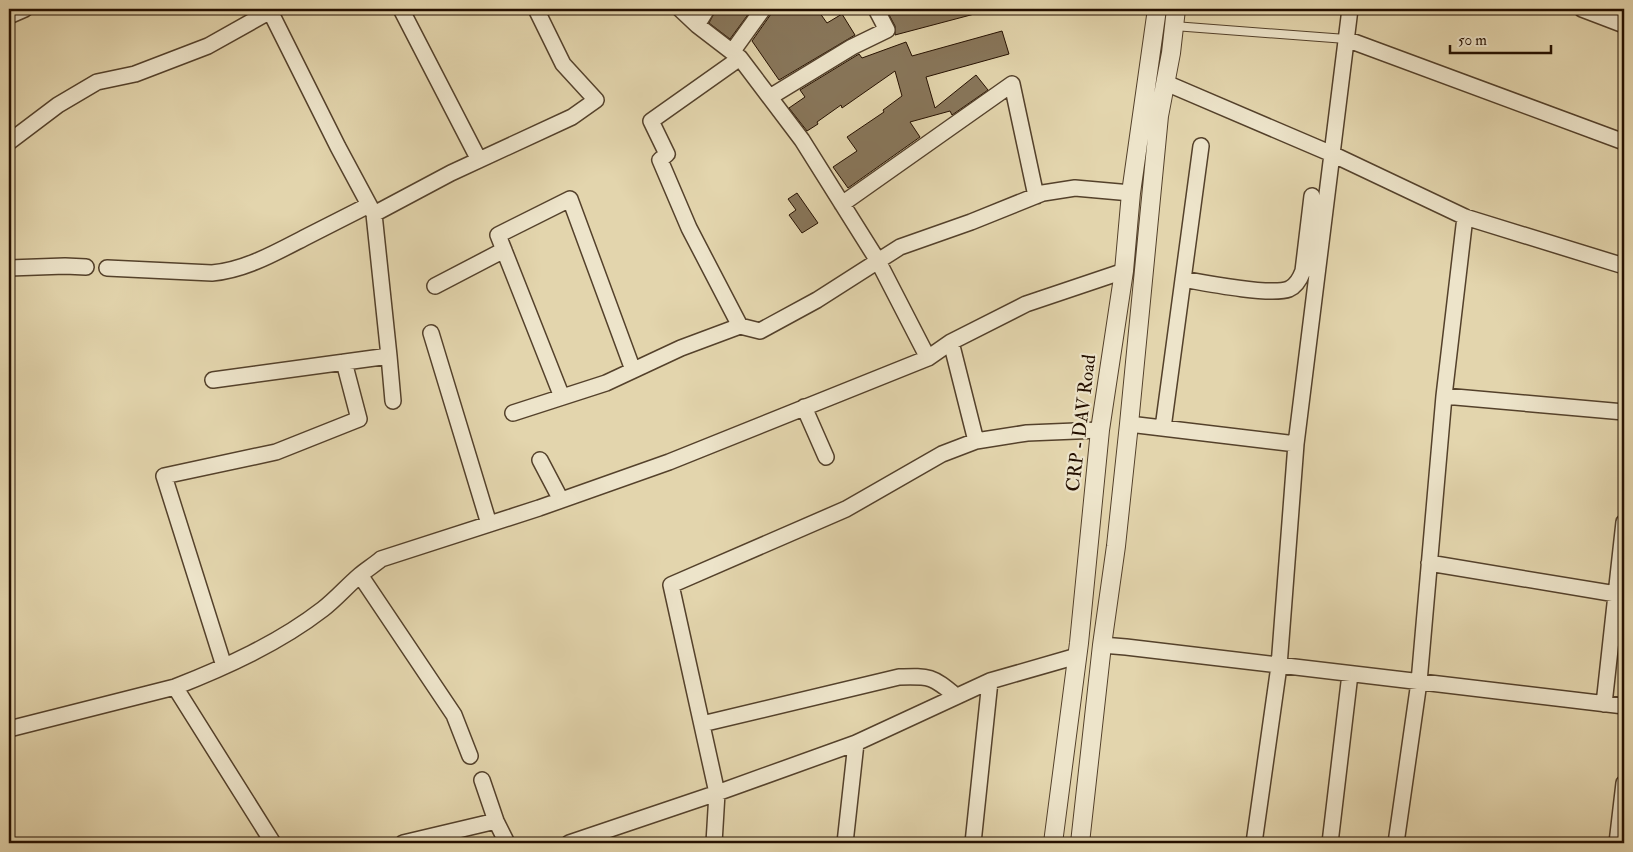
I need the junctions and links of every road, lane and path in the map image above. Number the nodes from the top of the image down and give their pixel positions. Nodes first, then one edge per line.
1 (25, 9) edge
2 (401, 9) edge
3 (536, 9) edge
4 (680, 9) edge
5 (707, 9) edge
6 (762, 9) edge
7 (876, 9) edge
8 (1157, 9) edge
9 (1350, 9) edge
10 (1582, 9) edge
11 (272, 10) edge
12 (9, 16) edge
13 (1175, 17) edge
14 (697, 25) junction
15 (1624, 25) edge
16 (1346, 39) junction
17 (736, 55) junction
18 (1166, 83) junction
19 (770, 97) junction
20 (9, 142) edge
21 (1624, 142) edge
22 (1201, 146) dead end
23 (1332, 154) junction
24 (479, 160) junction
25 (1132, 192) junction
26 (1036, 196) junction
27 (1312, 196) dead end
28 (842, 204) junction
29 (371, 209) junction
30 (1465, 217) junction
31 (504, 250) junction
32 (878, 261) junction
33 (1624, 266) edge
34 (86, 267) dead end
35 (9, 268) edge
36 (107, 268) dead end
37 (1124, 271) junction
38 (1183, 280) junction
39 (435, 286) dead end
40 (740, 326) junction
41 (431, 333) dead end
42 (951, 342) junction
43 (389, 356) junction
44 (928, 358) junction
45 (344, 362) junction
46 (633, 370) junction
47 (213, 380) dead end
48 (1444, 396) junction
49 (562, 397) junction
50 (393, 401) dead end
51 (804, 408) junction
52 (1624, 412) edge
53 (513, 413) dead end
54 (1130, 424) junction
55 (1163, 428) junction
56 (1100, 430) junction
57 (976, 441) junction
58 (1296, 444) junction
59 (826, 457) dead end
60 (540, 460) dead end
61 (561, 500) junction
62 (1091, 519) junction
63 (1624, 522) edge
64 (489, 524) junction
65 (1118, 524) junction
66 (1429, 562) junction
67 (360, 575) junction
68 (1616, 594) junction
69 (1102, 645) junction
70 (1077, 656) junction
71 (224, 666) junction
72 (1279, 666) junction
73 (1350, 674) junction
74 (990, 681) junction
75 (1419, 682) junction
76 (175, 687) junction
77 (956, 696) junction
78 (1604, 704) junction
79 (1624, 706) edge
80 (702, 724) junction
81 (9, 728) edge
82 (856, 743) junction
83 (470, 756) dead end
84 (482, 780) dead end
85 (1624, 783) edge
86 (717, 793) junction
87 (496, 821) junction
88 (273, 843) edge
89 (403, 843) edge
90 (507, 843) edge
91 (569, 843) edge
92 (714, 843) edge
93 (845, 843) edge
94 (973, 843) edge
95 (1054, 843) edge
96 (1080, 843) edge
97 (1254, 843) edge
98 (1330, 843) edge
99 (1396, 843) edge
100 (1617, 843) edge

1 - 12 street
2 - 24 street
3 - 24 street
4 - 14 street
5 - 14 street
6 - 17 street
7 - 19 street
8 - 25 street, CRP - DAV Road
9 - 16 street
10 - 15 street
11 - 20 street
11 - 29 street
13 - 16 lane
13 - 18 street
14 - 17 street
16 - 21 street
16 - 23 street
17 - 19 street
17 - 40 street
18 - 23 street
18 - 54 street
19 - 28 street
22 - 38 street
23 - 30 street
23 - 58 street
24 - 29 street
25 - 26 street
25 - 37 street, CRP - DAV Road
26 - 28 street
26 - 32 street
27 - 38 street
28 - 32 street
29 - 36 street
29 - 43 street
30 - 33 street
30 - 48 street
31 - 39 street
31 - 46 street
31 - 49 street
32 - 40 street
32 - 44 street
34 - 35 street
37 - 42 street
37 - 56 street, CRP - DAV Road
38 - 55 street
40 - 46 street
41 - 64 street
42 - 44 street
42 - 57 street
43 - 45 street
43 - 50 street
44 - 51 street
45 - 47 street
45 - 71 street
46 - 49 street
48 - 52 street
48 - 66 street
49 - 53 street
51 - 59 street
51 - 61 street
54 - 55 street
54 - 65 street
55 - 58 street
56 - 57 street
56 - 62 street, CRP - DAV Road
57 - 80 street
58 - 72 street
60 - 61 street
61 - 64 street
62 - 65 street
62 - 70 street, CRP - DAV Road
63 - 68 street
64 - 67 street
65 - 69 street
66 - 68 street
66 - 75 street
67 - 71 street
67 - 83 street
68 - 78 street
69 - 72 street
69 - 96 street
70 - 74 street
70 - 95 street, CRP - DAV Road
71 - 76 street
72 - 73 street
72 - 97 street
73 - 75 street
73 - 98 street
74 - 77 street
74 - 94 street
75 - 78 street
75 - 99 street
76 - 81 street
76 - 88 street
77 - 80 street
77 - 82 street
78 - 79 street
80 - 86 street
82 - 86 street
82 - 93 street
84 - 87 street
85 - 100 street
86 - 91 street
86 - 92 street
87 - 89 street
87 - 90 street

